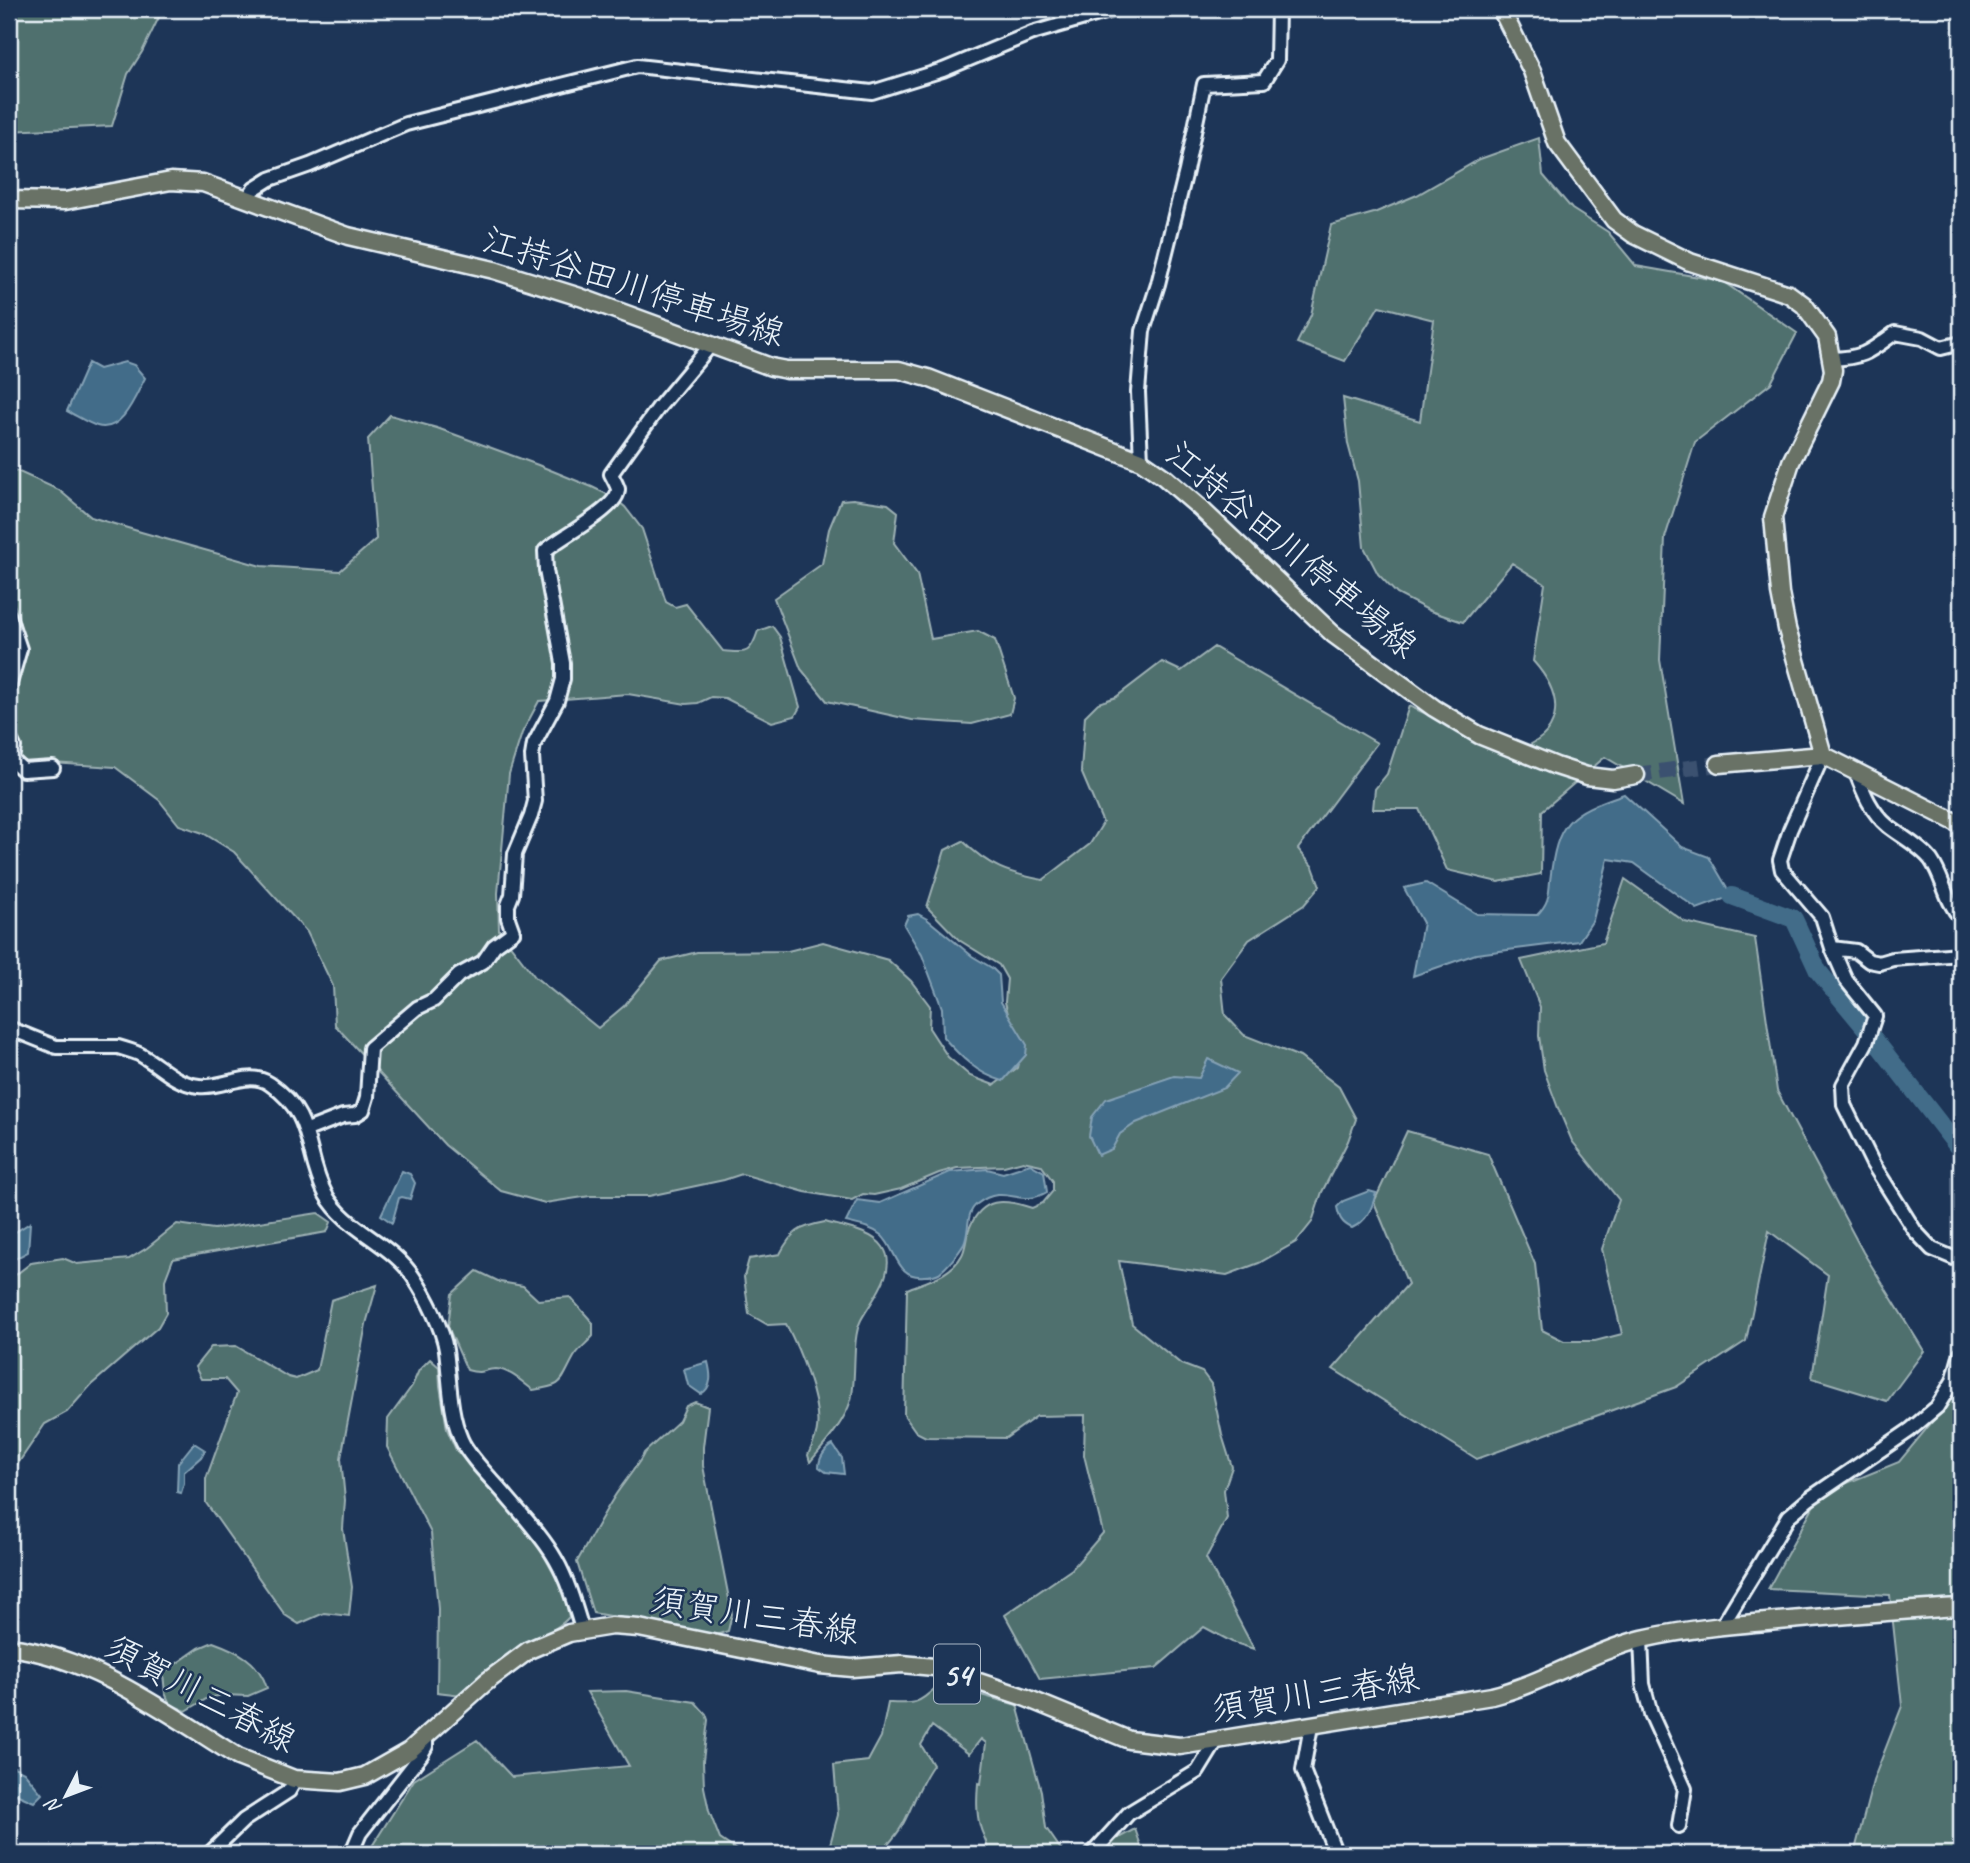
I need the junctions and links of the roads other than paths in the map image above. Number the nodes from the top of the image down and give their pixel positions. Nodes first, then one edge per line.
1 (1116, 9) edge
2 (1278, 9) edge
3 (1501, 9) edge
4 (246, 199) junction
5 (9, 200) edge
6 (1961, 344) edge
7 (710, 346) junction
8 (1831, 359) junction
9 (1141, 461) junction
10 (9, 616) edge
11 (9, 687) edge
12 (9, 737) edge
13 (1823, 755) junction
14 (1719, 764) tunnel mouth
15 (53, 768) dead end
16 (1855, 770) junction
17 (1636, 775) tunnel mouth
18 (1961, 825) edge
19 (1961, 918) edge
20 (1832, 948) junction
21 (1961, 954) edge
22 (9, 1028) edge
23 (307, 1130) junction
24 (1961, 1261) edge
25 (1961, 1353) edge
26 (1961, 1607) edge
27 (1722, 1626) junction
28 (582, 1629) junction
29 (1641, 1639) junction
30 (9, 1647) edge
31 (1311, 1726) junction
32 (426, 1736) junction
33 (1217, 1740) junction
34 (296, 1779) junction
35 (1679, 1826) dead end
36 (209, 1854) edge
37 (351, 1854) edge
38 (1092, 1854) edge
39 (1336, 1854) edge

1 - 4 street
2 - 9 street
3 - 8 main road
4 - 5 main road, 江持谷田川停車場線
4 - 7 main road, 江持谷田川停車場線
6 - 8 street
7 - 9 main road, 江持谷田川停車場線
7 - 23 street
8 - 13 main road
9 - 17 main road, 江持谷田川停車場線
10 - 11 street
12 - 15 street
13 - 14 main road
13 - 16 main road
13 - 20 street
16 - 18 main road
16 - 19 street
20 - 21 street
20 - 24 street
22 - 23 street
23 - 28 street
25 - 27 street
26 - 27 main road, 須賀川三春線 / 54
27 - 29 main road, 須賀川三春線 / 54
28 - 32 main road, 須賀川三春線 / 54
28 - 33 main road, 須賀川三春線 / 54
29 - 31 main road, 須賀川三春線 / 54
29 - 35 street
30 - 34 main road, 須賀川三春線 / 54
31 - 33 main road, 須賀川三春線 / 54
31 - 39 street
32 - 34 main road, 須賀川三春線 / 54
32 - 37 street
33 - 38 street
34 - 36 street

